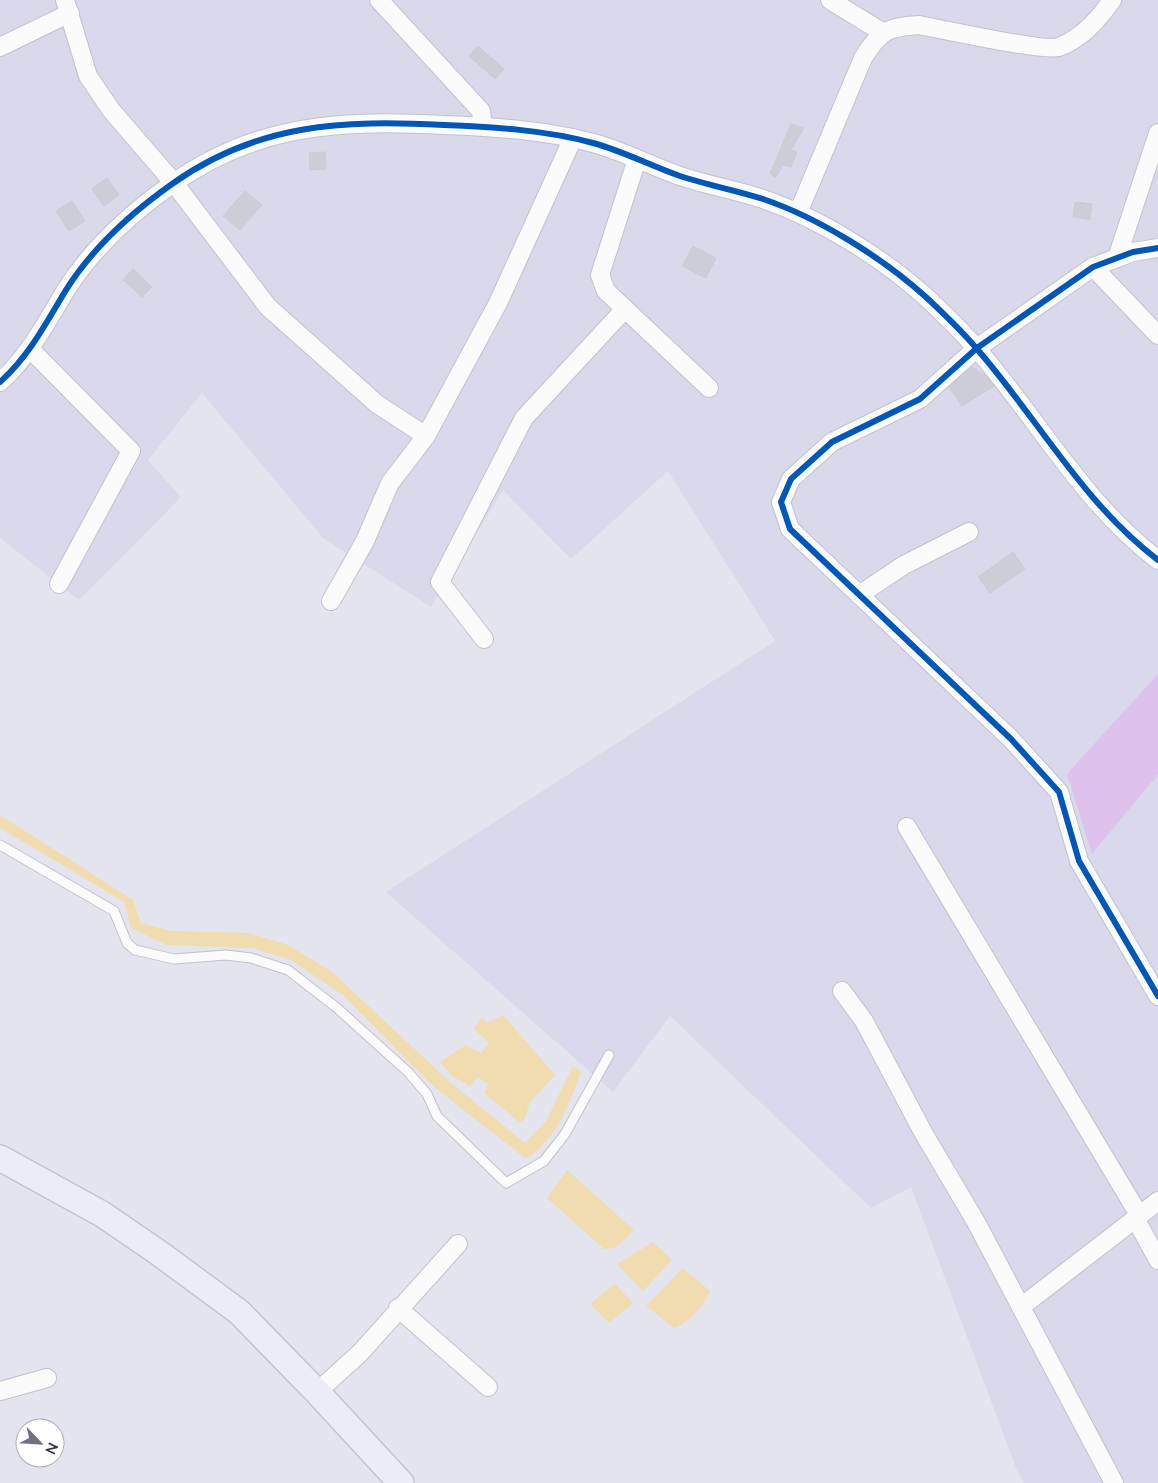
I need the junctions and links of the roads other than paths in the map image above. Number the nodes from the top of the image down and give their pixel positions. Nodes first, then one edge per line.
1 (380, 0) edge
2 (830, 0) edge
3 (1112, 0) edge
4 (68, 6) edge
5 (882, 32) junction
6 (0, 47) edge
7 (484, 126) junction
8 (1158, 133) edge
9 (573, 138) junction
10 (637, 159) junction
11 (174, 183) junction
12 (798, 213) junction
13 (1158, 248) edge
14 (1118, 258) junction
15 (1092, 267) junction
16 (625, 309) junction
17 (1158, 334) edge
18 (977, 348) junction
19 (30, 349) junction
20 (0, 382) edge
21 (709, 388) dead end
22 (426, 436) junction
23 (969, 532) dead end
24 (1158, 560) edge
25 (59, 584) dead end
26 (859, 595) junction
27 (331, 601) dead end
28 (484, 639) dead end
29 (906, 827) dead end
30 (0, 845) edge
31 (842, 991) dead end
32 (1158, 996) edge
33 (609, 1055) dead end
34 (0, 1158) edge
35 (1158, 1201) edge
36 (1137, 1217) junction
37 (458, 1244) dead end
38 (1158, 1260) edge
39 (1020, 1307) junction
40 (398, 1308) junction
41 (47, 1378) dead end
42 (488, 1387) dead end
43 (0, 1390) edge
44 (317, 1392) junction
45 (401, 1483) edge
46 (1114, 1483) edge

1 - 7 street
2 - 5 street
3 - 5 street
4 - 6 street
4 - 11 street
5 - 12 street
7 - 9 street
7 - 11 street
8 - 14 street
9 - 10 street
9 - 22 street
10 - 12 street
10 - 16 street
11 - 19 street
11 - 22 street
12 - 18 street
13 - 14 street
14 - 15 street
15 - 17 street
15 - 18 street
16 - 21 street
16 - 28 street
18 - 24 street
18 - 26 street
19 - 20 street
19 - 25 street
22 - 27 street
23 - 26 street
26 - 32 street
29 - 36 street
30 - 33 lane
31 - 39 street
34 - 44 main road
35 - 36 street
36 - 38 street
36 - 39 street
37 - 40 street
39 - 46 street
40 - 42 street
40 - 44 street
41 - 43 street
44 - 45 main road

